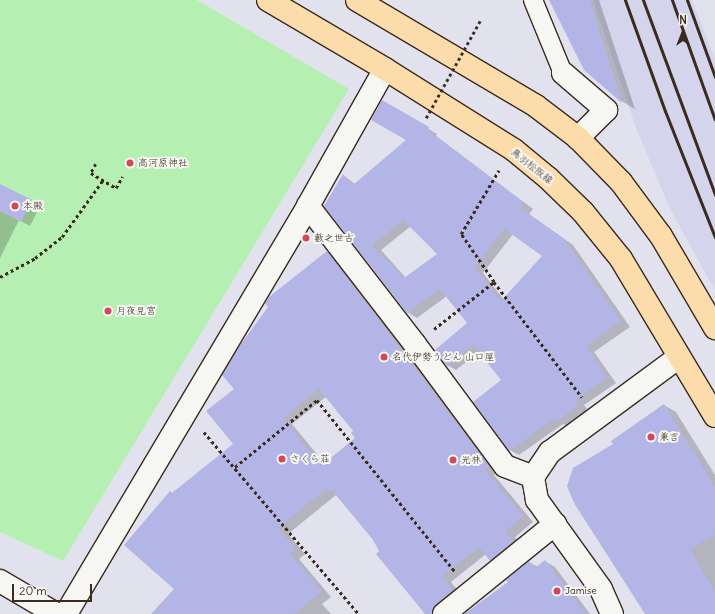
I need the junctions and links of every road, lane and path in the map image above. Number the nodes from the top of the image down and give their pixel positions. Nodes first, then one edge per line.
1 (268, 0) edge
2 (357, 0) edge
3 (533, 0) edge
4 (480, 21) dead end
5 (385, 69) junction
6 (563, 73) joint
7 (426, 118) dead end
8 (578, 138) junction
9 (96, 164) dead end
10 (499, 170) dead end
11 (122, 177) dead end
12 (103, 180) junction
13 (308, 206) junction
14 (0, 276) edge
15 (494, 282) junction
16 (714, 325) edge
17 (414, 344) junction
18 (679, 357) junction
19 (185, 410) junction
20 (715, 416) edge
21 (598, 417) junction
22 (235, 467) junction
23 (533, 477) junction
24 (555, 524) junction
25 (0, 581) edge
26 (471, 591) junction
27 (56, 614) edge
28 (66, 614) edge
29 (359, 614) edge
30 (444, 614) edge
31 (612, 614) edge

1 - 5 main road, 鳥羽松阪線
2 - 8 main road
3 - 6 street
4 - 7 path, bridge
5 - 13 street
5 - 18 main road, 鳥羽松阪線
6 - 8 street
8 - 16 main road
9 - 12 path
10 - 15 path
11 - 12 path
12 - 14 path
13 - 17 street
13 - 19 street
15 - 17 path
15 - 21 path
17 - 23 street
18 - 20 main road, 鳥羽松阪線
18 - 21 street
19 - 22 path
19 - 28 street
21 - 23 street
22 - 26 path
22 - 29 path
23 - 24 street
24 - 26 street
24 - 31 street
25 - 27 street
26 - 30 street

